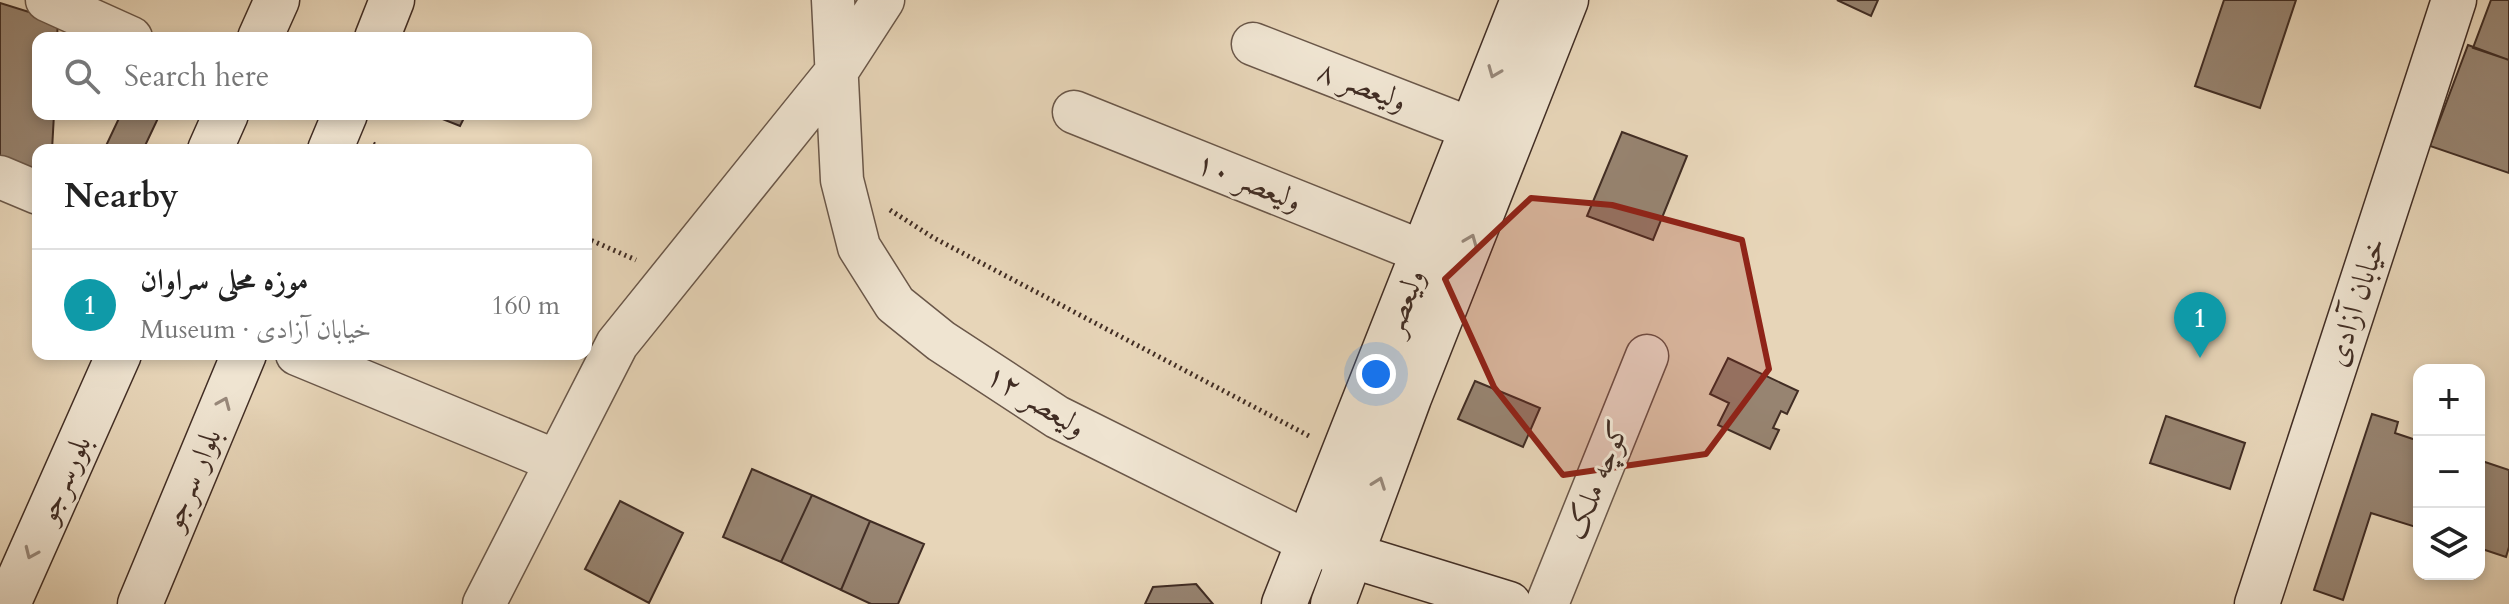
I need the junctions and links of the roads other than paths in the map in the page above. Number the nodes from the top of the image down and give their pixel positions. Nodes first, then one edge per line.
1 (47, 0) edge
2 (277, 0) edge
3 (392, 0) edge
4 (833, 0) edge
5 (883, 0) edge
6 (1523, 0) edge
7 (1566, 0) edge
8 (2454, 0) edge
9 (118, 32) edge
10 (263, 32) edge
11 (379, 32) edge
12 (1253, 44) dead end
13 (837, 71) junction
14 (1074, 112) dead end
15 (223, 120) edge
16 (342, 120) edge
17 (1472, 129) junction
18 (213, 144) edge
19 (332, 144) edge
20 (0, 177) edge
21 (32, 190) edge
22 (1423, 252) junction
23 (1647, 356) dead end
24 (116, 360) edge
25 (242, 360) edge
26 (312, 360) edge
27 (556, 461) junction
28 (1310, 543) junction
29 (1353, 557) junction
30 (8, 604) edge
31 (140, 604) edge
32 (484, 604) edge
33 (1284, 604) edge
34 (1333, 604) edge
35 (1509, 604) edge
36 (1547, 604) edge
37 (2257, 604) edge

1 - 9 street
2 - 10 main road
3 - 11 main road
4 - 13 street, ولیعصر ۱۲
5 - 13 street
6 -> 17 main road, ولیعصر
29 -> 7 main road, ولیعصر
8 - 37 main road, خیابان آزادی
12 - 17 street, ولیعصر ۸
13 - 27 street
13 - 28 street, ولیعصر ۱۲
14 - 22 street, ولیعصر ۱۰
15 - 18 main road
16 - 19 main road
17 - 22 main road, ولیعصر
20 - 21 street
22 - 28 main road, ولیعصر
23 - 36 street, کوچه ملک
24 -> 30 main road, بلورسرجو
31 -> 25 main road, بلوار سرجو
26 - 27 street
27 - 32 street
28 - 29 main road
28 - 33 main road, ولیعصر
29 - 34 main road, ولیعصر
29 - 35 main road

